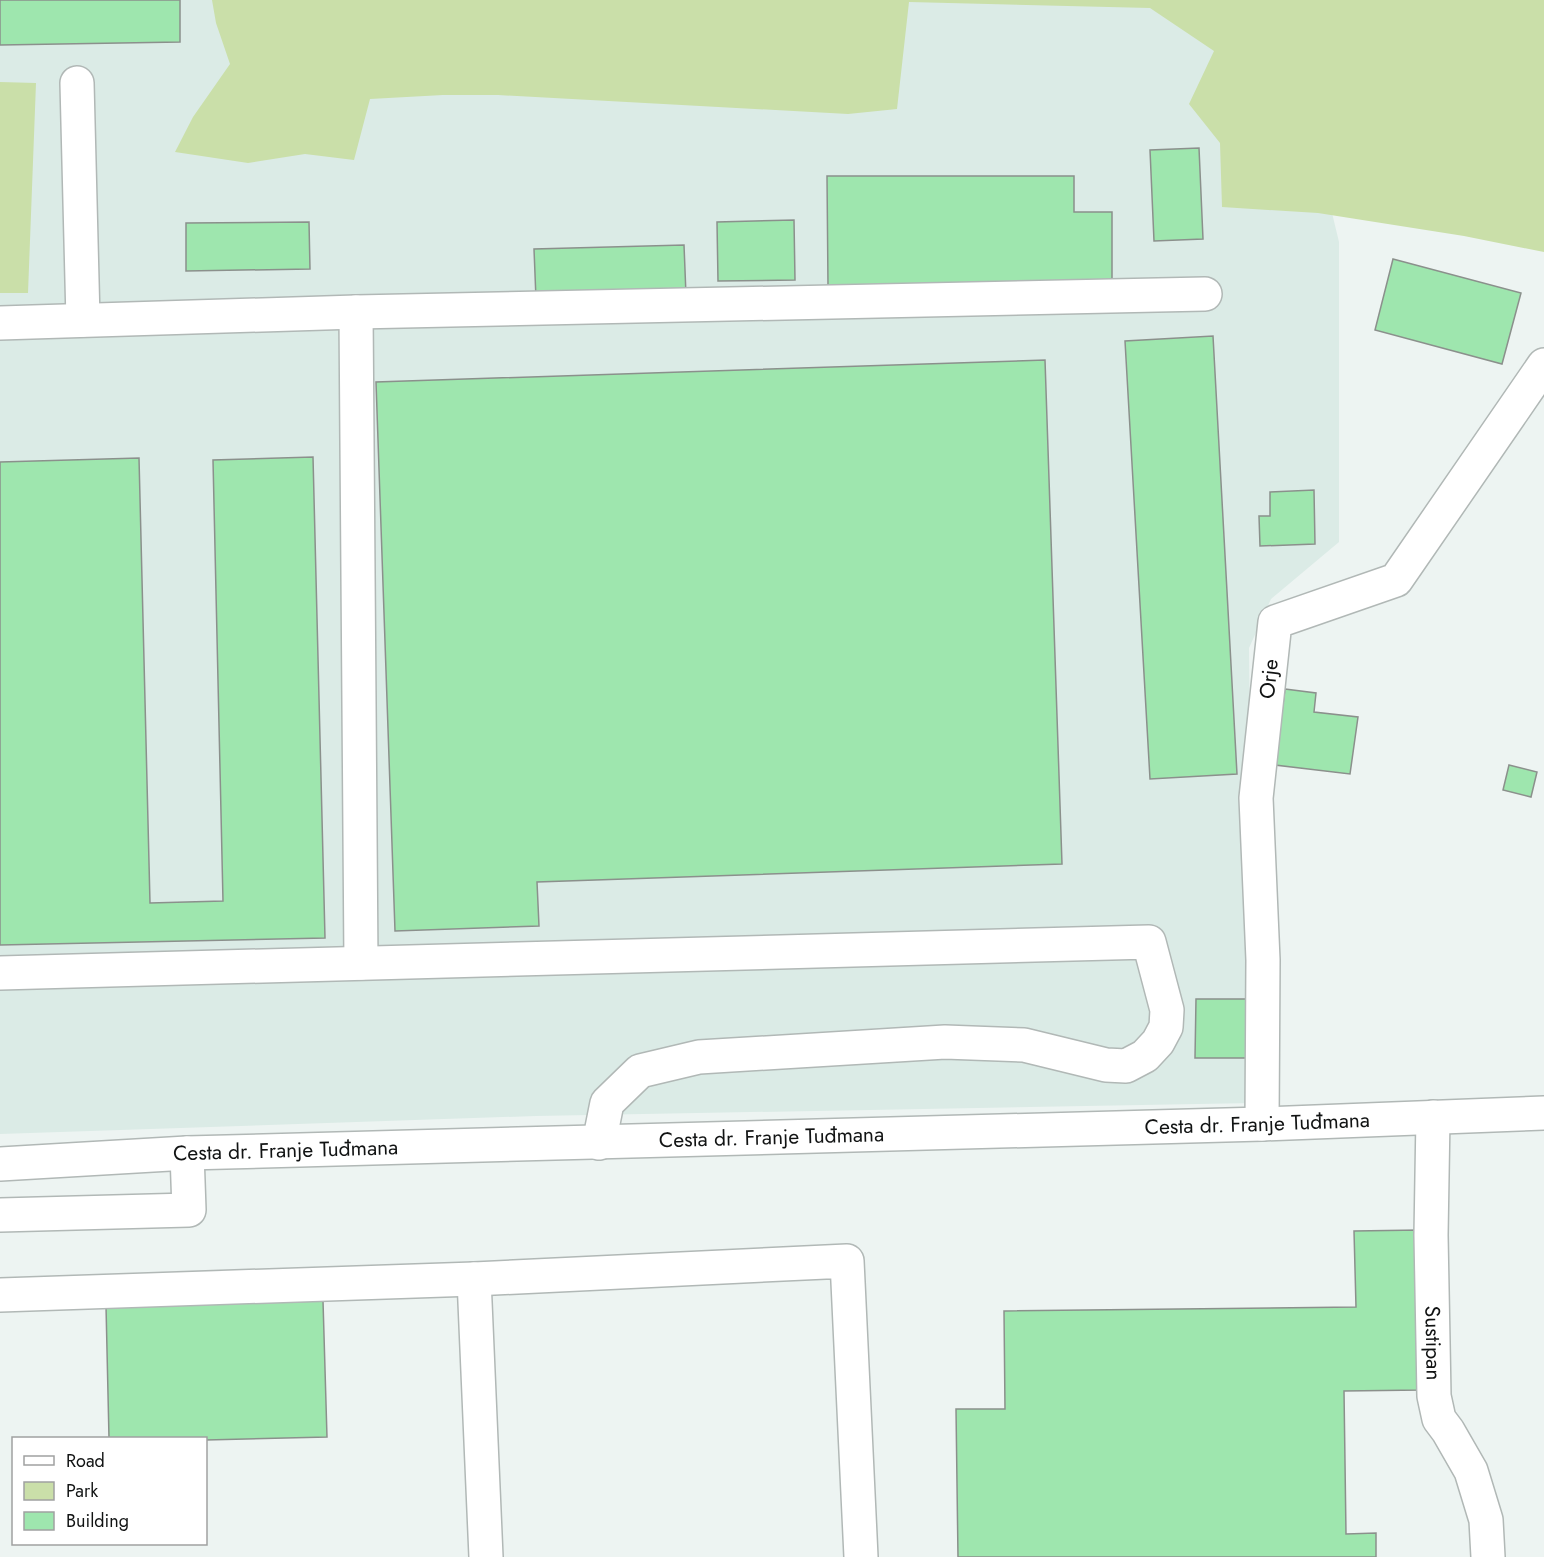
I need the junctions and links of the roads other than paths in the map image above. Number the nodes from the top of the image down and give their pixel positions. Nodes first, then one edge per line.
1 (77, 83) dead end
2 (1205, 294) dead end
3 (356, 312) junction
4 (83, 320) junction
5 (0, 323) edge
6 (1544, 365) edge
7 (361, 963) junction
8 (0, 973) edge
9 (1544, 1113) edge
10 (1433, 1117) junction
11 (1262, 1124) junction
12 (599, 1143) junction
13 (187, 1153) junction
14 (0, 1164) edge
15 (0, 1215) edge
16 (474, 1279) junction
17 (0, 1294) edge
18 (486, 1557) edge
19 (861, 1557) edge
20 (1488, 1557) edge

1 - 4 main road
2 - 3 main road
3 - 4 main road
3 - 7 main road
4 - 5 main road
6 - 11 main road, Orje
7 - 8 main road
7 - 12 main road
9 - 10 main road, Cesta dr. Franje Tuđmana
10 - 11 main road, Cesta dr. Franje Tuđmana
10 - 20 main road, Sustipan
11 - 12 main road, Cesta dr. Franje Tuđmana
12 - 13 main road, Cesta dr. Franje Tuđmana
13 - 14 main road, Cesta dr. Franje Tuđmana
13 - 15 main road
16 - 17 main road
16 - 18 main road
16 - 19 main road

